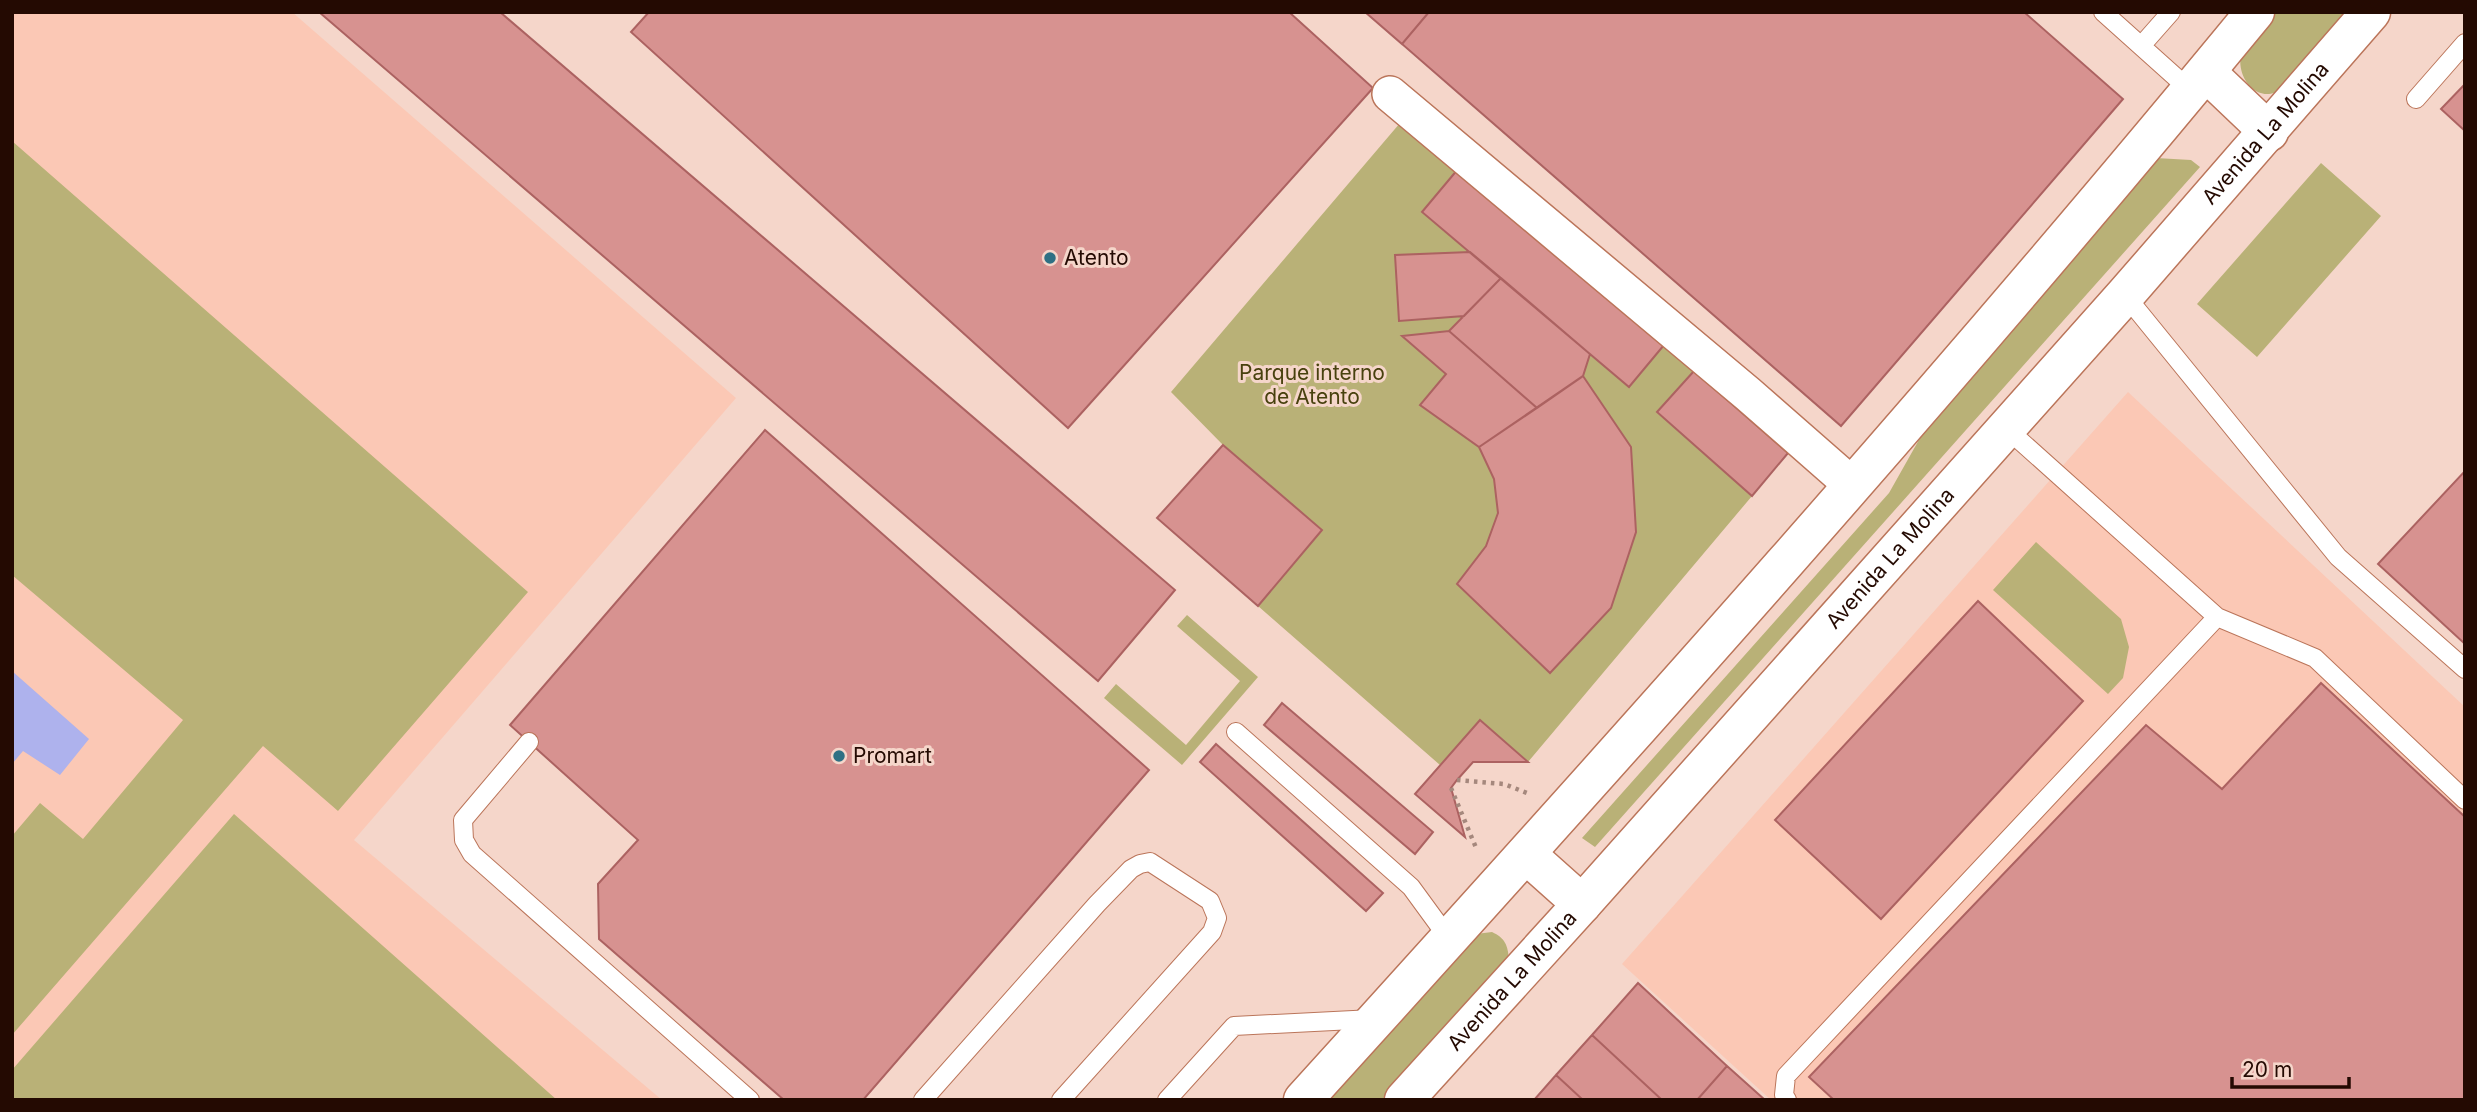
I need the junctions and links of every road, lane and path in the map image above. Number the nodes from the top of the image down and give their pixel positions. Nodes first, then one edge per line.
1 (2103, 12) edge
2 (2171, 12) edge
3 (2255, 12) edge
4 (2371, 12) edge
5 (2465, 43) edge
6 (2141, 46) junction
7 (2198, 81) junction
8 (1390, 94) dead end
9 (2416, 99) dead end
10 (2269, 132) junction
11 (2125, 295) junction
12 (2006, 428) junction
13 (1853, 486) junction
14 (2217, 617) junction
15 (2465, 669) edge
16 (1236, 732) dead end
17 (529, 742) dead end
18 (1457, 780) dead end
19 (1451, 788) dead end
20 (2465, 800) edge
21 (1567, 808) junction
22 (1526, 854) junction
23 (1495, 888) junction
24 (1582, 904) junction
25 (1449, 939) junction
26 (1376, 1019) junction
27 (750, 1100) edge
28 (923, 1100) edge
29 (1061, 1100) edge
30 (1167, 1100) edge
31 (1303, 1100) edge
32 (1404, 1100) edge
33 (1787, 1100) edge

1 - 6 lane
2 - 6 lane
3 - 7 main road
4 - 10 main road, Avenida La Molina
5 - 9 lane
6 - 7 lane
7 - 10 main road
7 - 13 main road
8 - 13 street
10 - 11 main road, Avenida La Molina
11 - 12 main road, Avenida La Molina
11 - 15 lane
12 - 14 lane
12 - 24 main road, Avenida La Molina
13 - 21 main road
14 - 20 lane
14 - 33 lane
16 - 25 lane
17 - 27 lane
18 - 21 path
19 - 23 path
21 - 22 main road
22 - 23 main road
22 - 24 main road
23 - 25 main road
24 - 32 main road, Avenida La Molina
25 - 26 main road
26 - 30 lane
26 - 31 main road
28 - 29 lane

